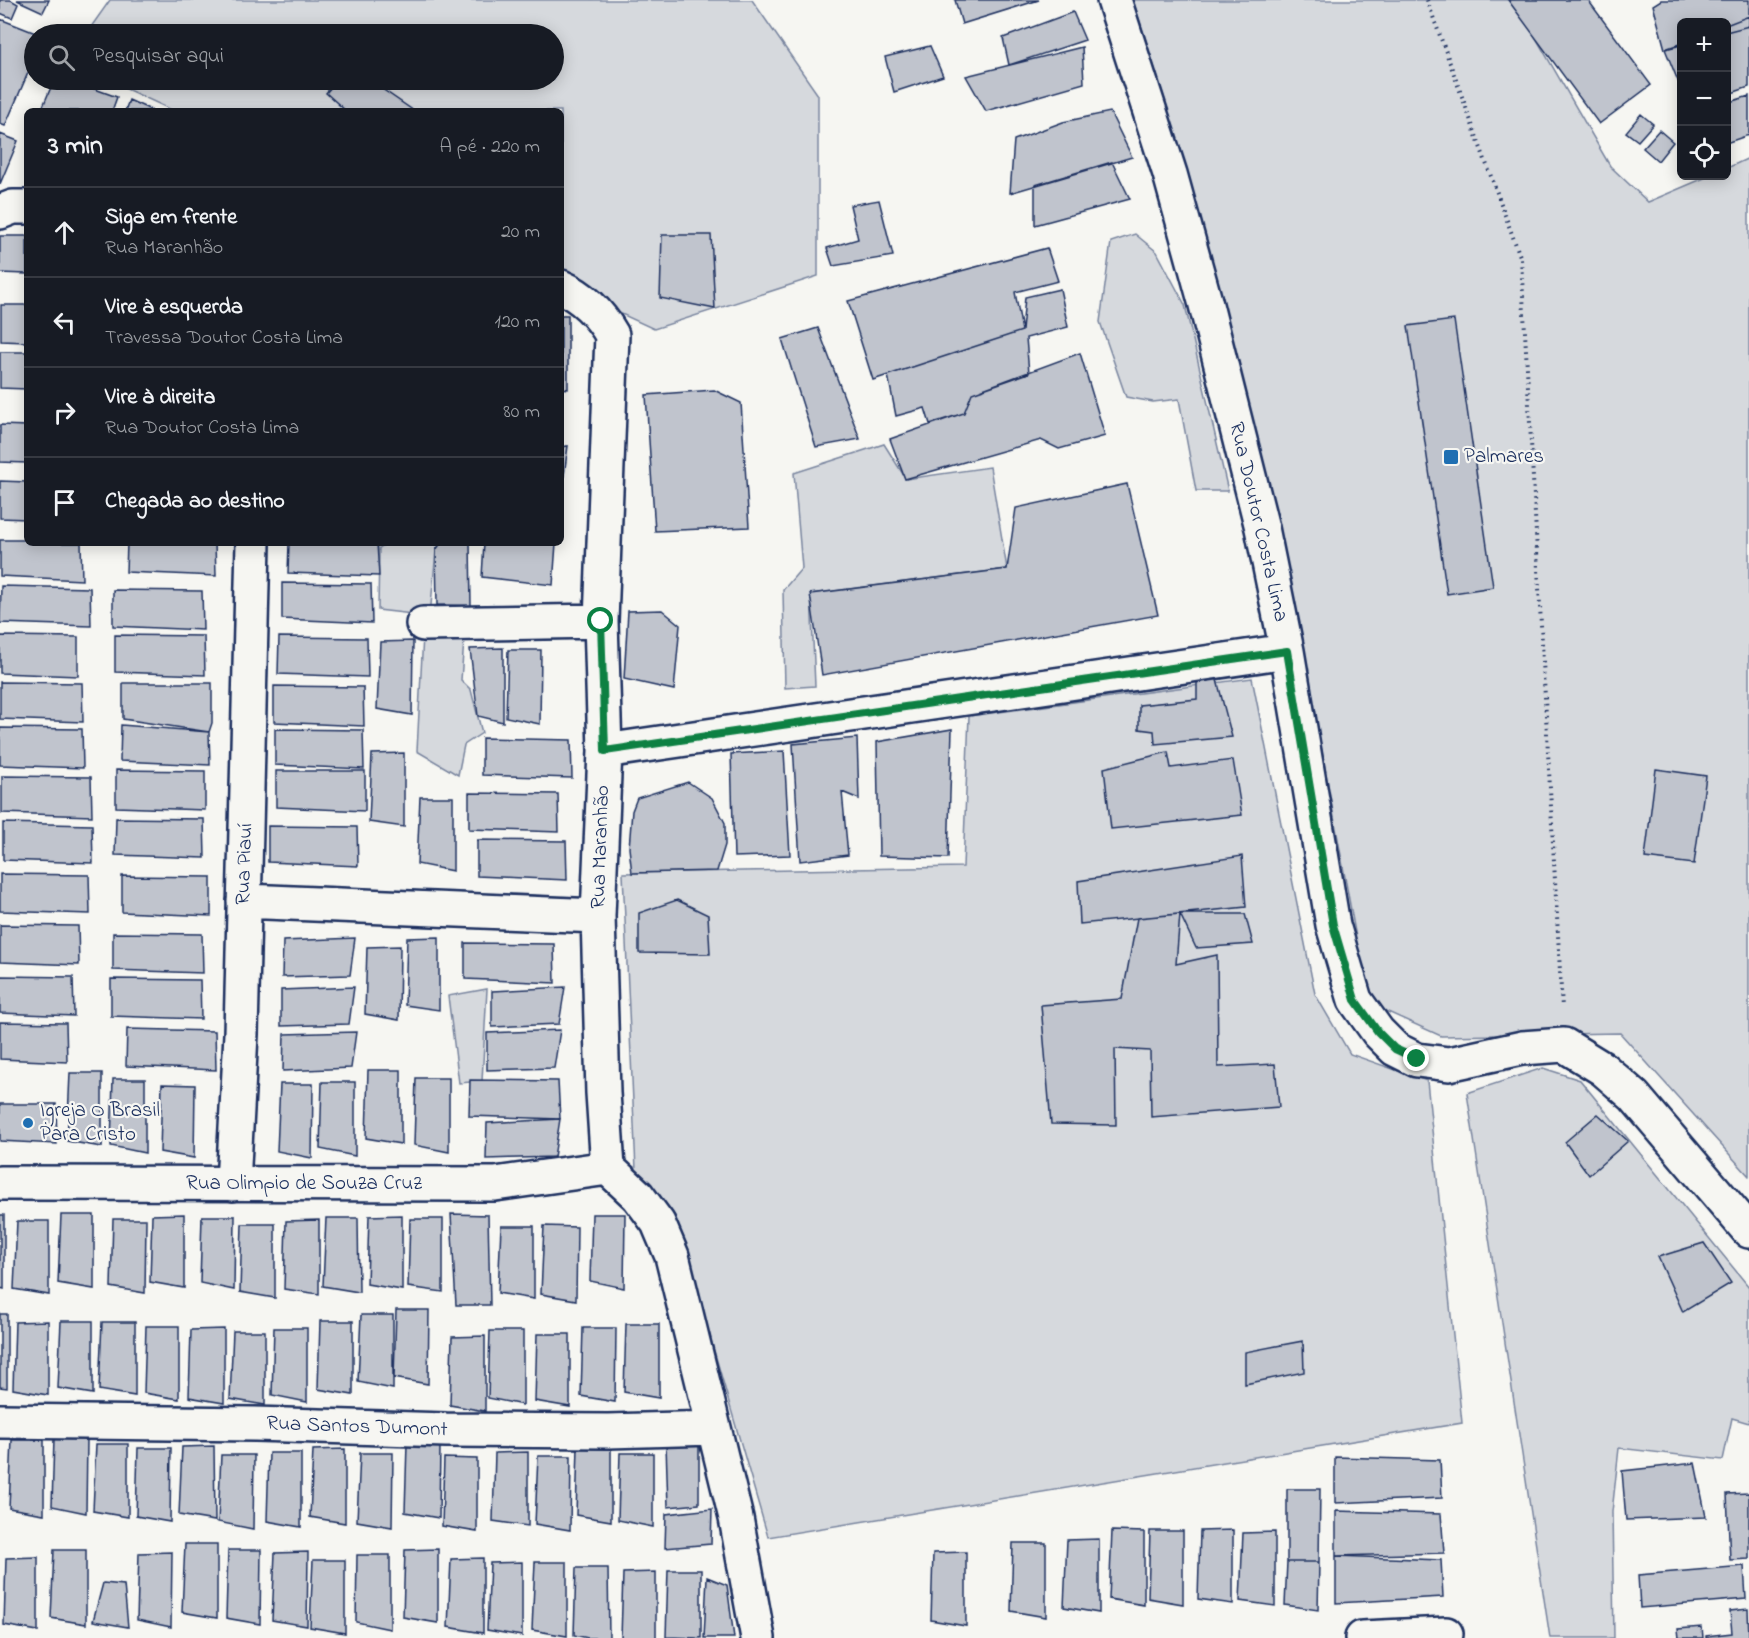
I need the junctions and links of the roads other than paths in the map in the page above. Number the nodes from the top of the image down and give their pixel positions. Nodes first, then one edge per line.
1 (1114, 0) edge
2 (24, 207) edge
3 (0, 212) edge
4 (564, 289) edge
5 (253, 546) edge
6 (601, 621) junction
7 (423, 624) dead end
8 (1287, 651) junction
9 (605, 751) junction
10 (244, 901) junction
11 (598, 916) junction
12 (608, 1168) junction
13 (0, 1183) edge
14 (233, 1184) junction
15 (1749, 1231) edge
16 (0, 1421) edge
17 (714, 1428) junction
18 (1446, 1634) dead end
19 (758, 1638) edge
20 (1362, 1638) edge

1 - 8 street, Rua Doutor Costa Lima
2 - 3 street
4 - 6 street, Rua Maranhão
5 - 10 street, Rua Piauí
6 - 7 street
6 - 9 street, Rua Maranhão
8 - 9 street
8 - 15 street, Rua Doutor Costa Lima
9 - 11 street, Rua Maranhão
10 - 11 street
10 - 14 street, Rua Piauí
11 - 12 street, Rua Maranhão
12 - 14 street, Rua Olimpio de Souza Cruz
12 - 17 street
13 - 14 street, Rua Olimpio de Souza Cruz
16 - 17 street, Rua Santos Dumont
17 - 19 street
18 - 20 street

